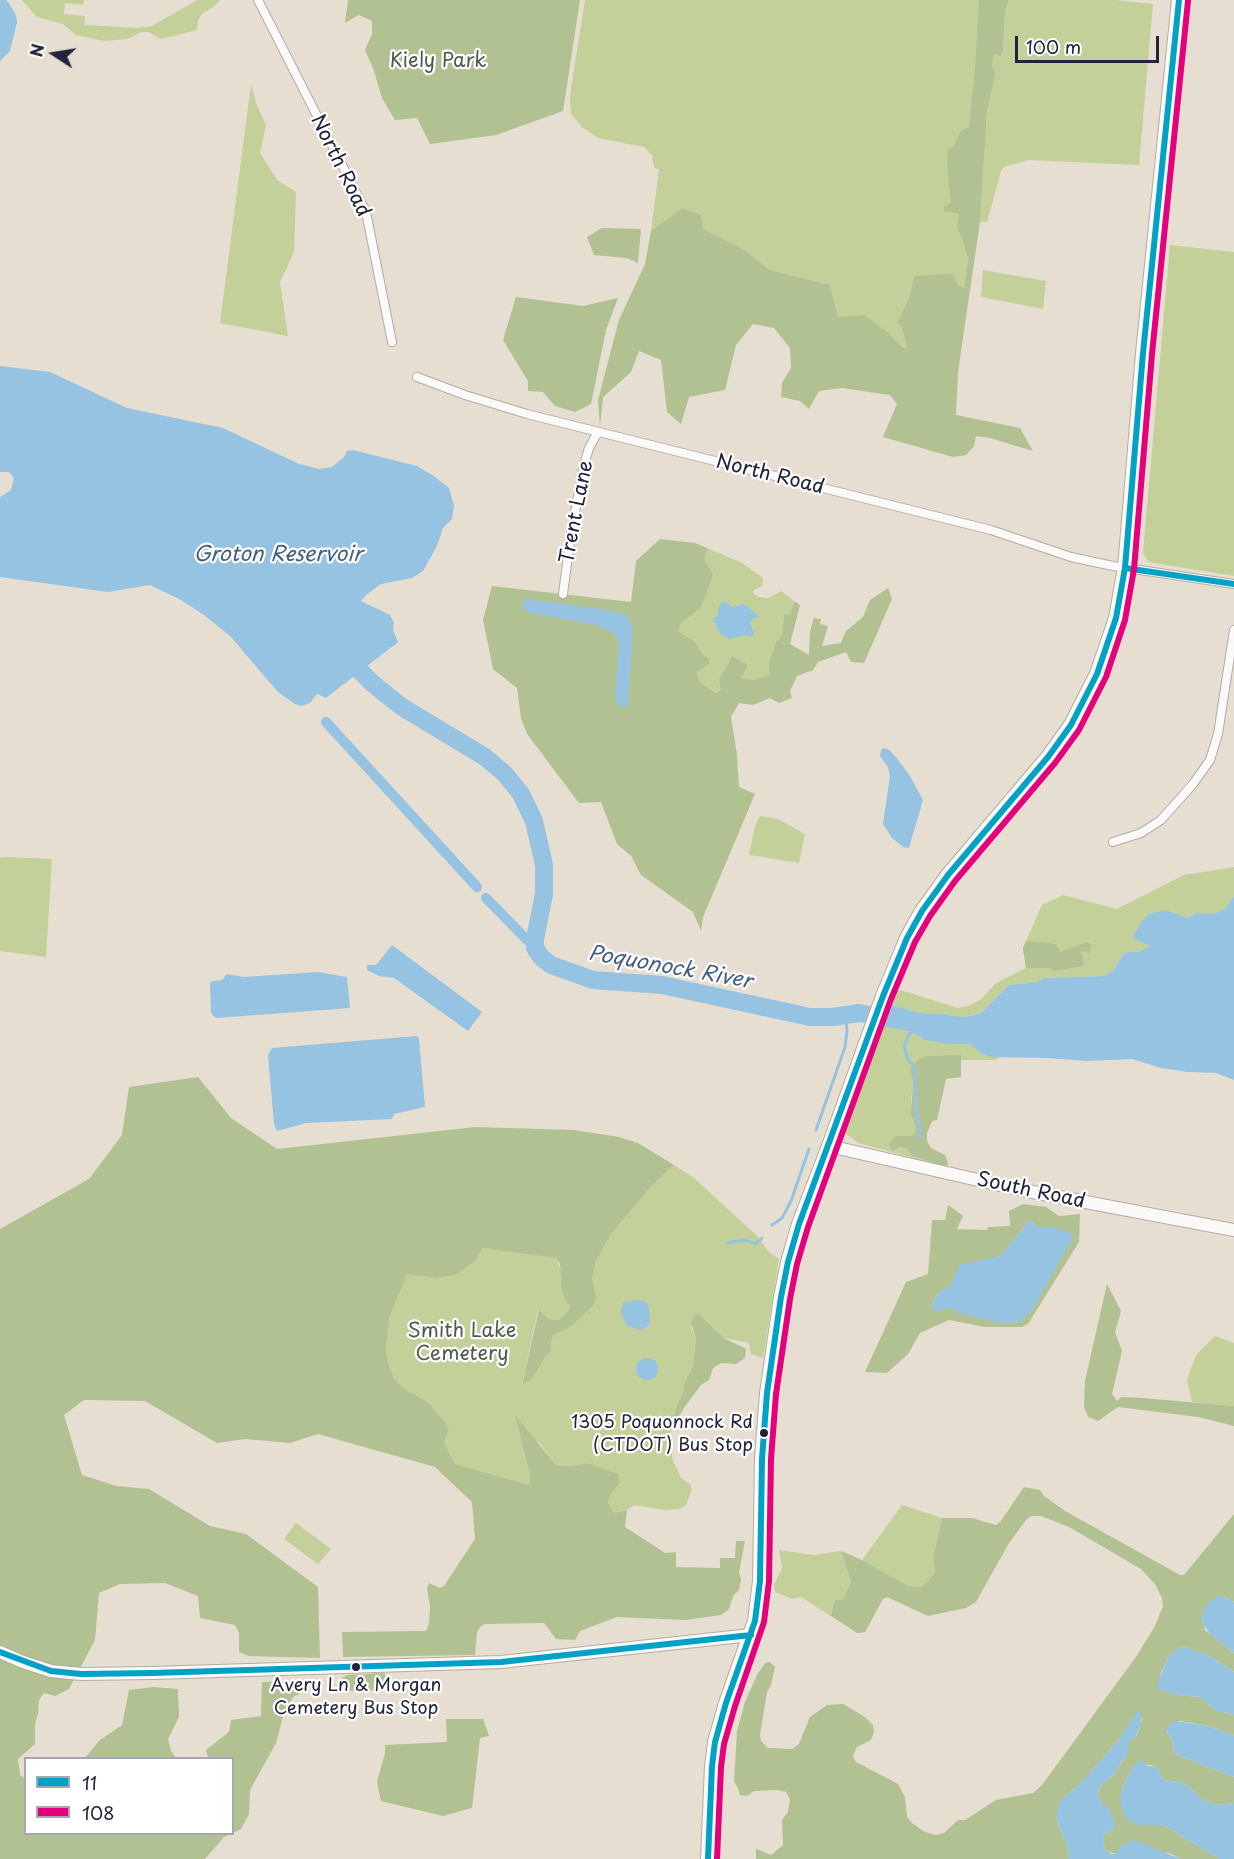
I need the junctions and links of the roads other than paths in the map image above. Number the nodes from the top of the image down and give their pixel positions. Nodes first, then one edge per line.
1 (258, 0) edge
2 (1179, 0) edge
3 (392, 342) dead end
4 (417, 377) dead end
5 (598, 432) junction
6 (1125, 568) junction
7 (1234, 584) edge
8 (563, 594) dead end
9 (1234, 630) edge
10 (1113, 842) dead end
11 (830, 1146) junction
12 (1234, 1230) edge
13 (751, 1635) junction
14 (0, 1652) edge
15 (708, 1859) edge

1 - 3 street, North Road
2 - 6 main road
4 - 5 street, North Road
5 - 6 street, North Road
5 - 8 street, Trent Lane
6 - 7 street, North Road
6 - 11 main road
9 - 10 street
11 - 12 street, South Road
11 - 13 main road
13 - 14 street
13 - 15 main road

